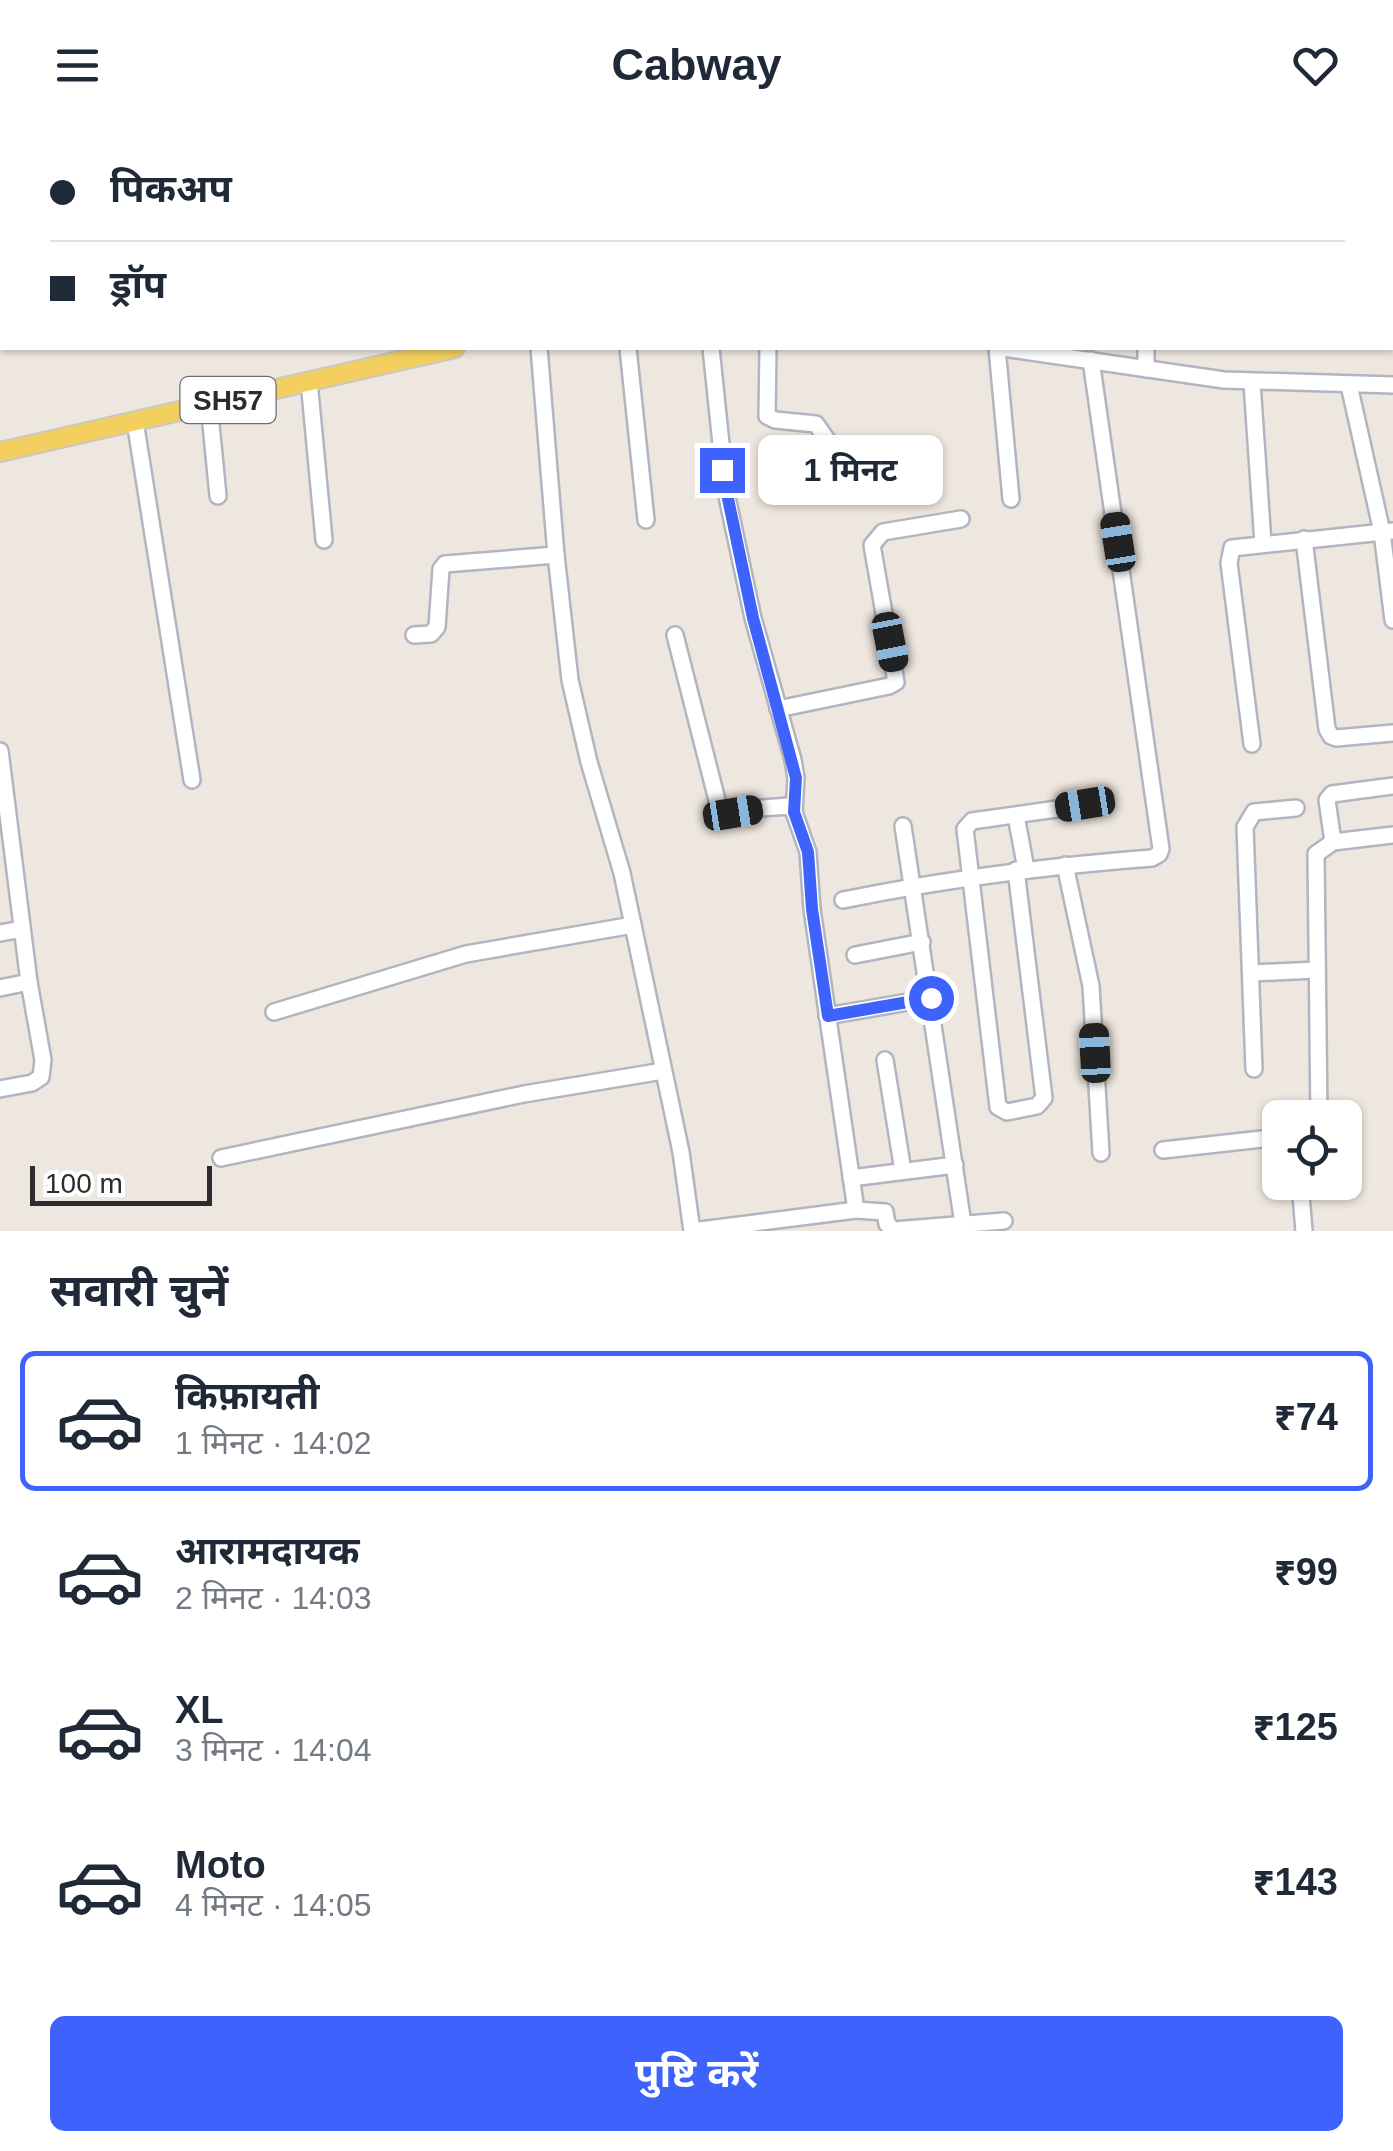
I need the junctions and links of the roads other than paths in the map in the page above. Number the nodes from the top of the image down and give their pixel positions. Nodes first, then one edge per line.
1 (446, 350) edge
2 (539, 350) edge
3 (628, 350) edge
4 (711, 350) edge
5 (768, 350) edge
6 (1000, 350) edge
7 (1015, 350) edge
8 (1146, 350) edge
9 (1091, 360) junction
10 (1146, 368) junction
11 (308, 381) junction
12 (1252, 383) junction
13 (1350, 385) junction
14 (1393, 385) edge
15 (210, 404) junction
16 (135, 421) junction
17 (0, 452) edge
18 (846, 467) dead end
19 (218, 496) dead end
20 (1011, 499) dead end
21 (961, 519) dead end
22 (646, 520) dead end
23 (1387, 531) edge
24 (1304, 539) junction
25 (324, 540) dead end
26 (1263, 543) junction
27 (556, 555) junction
28 (1393, 620) edge
29 (414, 635) dead end
30 (675, 636) dead end
31 (778, 709) junction
32 (1393, 733) edge
33 (1252, 744) dead end
34 (0, 751) edge
35 (192, 780) dead end
36 (1393, 786) edge
37 (1085, 804) dead end
38 (1296, 808) dead end
39 (794, 812) junction
40 (1016, 816) junction
41 (903, 826) dead end
42 (1393, 835) edge
43 (1333, 842) junction
44 (1065, 865) junction
45 (1021, 870) junction
46 (968, 878) junction
47 (8, 879) edge
48 (913, 886) junction
49 (843, 900) dead end
50 (633, 925) junction
51 (22, 929) junction
52 (0, 933) edge
53 (922, 942) junction
54 (855, 955) dead end
55 (1316, 970) junction
56 (1252, 973) junction
57 (29, 982) junction
58 (0, 988) edge
59 (931, 998) junction
60 (274, 1012) dead end
61 (828, 1016) junction
62 (885, 1060) dead end
63 (1254, 1069) dead end
64 (664, 1071) junction
65 (0, 1089) edge
66 (1320, 1100) edge
67 (1262, 1139) edge
68 (1163, 1150) dead end
69 (1101, 1154) dead end
70 (221, 1158) dead end
71 (955, 1165) junction
72 (902, 1171) junction
73 (851, 1178) junction
74 (1301, 1200) edge
75 (856, 1210) junction
76 (1004, 1221) dead end
77 (963, 1224) junction
78 (692, 1231) edge
79 (1304, 1231) edge

1 - 11 main road, SH57
2 - 27 street
3 - 22 street
4 - 31 street
5 - 18 street
6 - 20 street
7 - 9 street
8 - 10 street
9 - 10 street
9 - 44 street
10 - 12 street
11 - 15 main road, SH57
11 - 25 street
12 - 13 street
12 - 26 street
13 - 14 street
13 - 23 street
15 - 16 main road, SH57
15 - 19 street
16 - 17 main road, SH57
16 - 35 street
21 - 31 street
23 - 24 street
23 - 28 street
24 - 26 street
24 - 32 street
26 - 33 street
27 - 29 street
27 - 50 street
30 - 39 street
31 - 39 street
34 - 47 street
36 - 43 street
37 - 40 street
38 - 56 street
39 - 61 street
40 - 45 street
40 - 46 street
41 - 48 street
42 - 43 street
43 - 55 street
44 - 45 street
44 - 69 street
45 - 46 street
45 - 46 street
46 - 48 street
47 - 51 street
48 - 49 street
48 - 53 street
50 - 60 street
50 - 64 street
51 - 52 street
51 - 57 street
53 - 54 street
53 - 59 street
55 - 56 street
55 - 66 street
56 - 63 street
57 - 58 street
57 - 65 street
59 - 61 street
59 - 71 street
61 - 73 street
62 - 72 street
64 - 70 street
64 - 78 street
67 - 68 street
71 - 72 street
71 - 77 street
72 - 73 street
73 - 75 street
74 - 79 street
75 - 77 street
75 - 78 street
76 - 77 street

